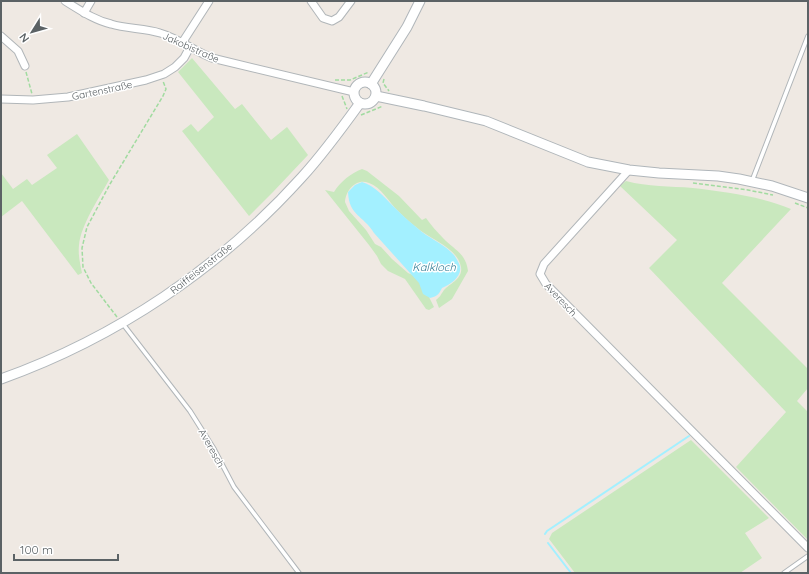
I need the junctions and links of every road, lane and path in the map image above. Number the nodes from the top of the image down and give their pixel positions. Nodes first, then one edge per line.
1 (65, 1) edge
2 (91, 1) edge
3 (209, 1) edge
4 (311, 1) edge
5 (351, 1) edge
6 (420, 1) edge
7 (84, 13) junction
8 (1, 36) edge
9 (808, 36) edge
10 (182, 43) junction
11 (190, 47) junction
12 (25, 66) joint
13 (378, 74) junction
14 (160, 76) junction
15 (333, 80) dead end
16 (371, 84) junction
17 (344, 90) junction
18 (354, 92) junction
19 (376, 96) junction
20 (388, 98) junction
21 (1, 99) edge
22 (33, 100) junction
23 (360, 103) junction
24 (353, 113) junction
25 (626, 173) junction
26 (752, 181) junction
27 (686, 183) dead end
28 (776, 196) dead end
29 (808, 198) edge
30 (791, 201) dead end
31 (808, 208) edge
32 (123, 323) junction
33 (1, 380) edge
34 (808, 548) edge
35 (808, 556) edge
36 (299, 573) edge
37 (784, 573) edge

1 - 7 street, Jakobistraße
2 - 7 street
3 - 10 street
4 - 5 street
6 - 13 street
7 - 10 street, Jakobistraße
8 - 12 street
9 - 26 lane
10 - 11 street, Jakobistraße
11 - 14 street, Gartenstraße
11 - 17 street, Jakobistraße
12 - 22 path
13 - 15 path
13 - 16 street
13 - 20 path
14 - 22 street, Gartenstraße
14 - 32 path
16 - 18 street
16 - 19 street
17 - 18 street, Jakobistraße
17 - 24 path
18 - 23 street
19 - 20 street
19 - 23 street
20 - 24 path
20 - 25 street
21 - 22 street, Gartenstraße
23 - 24 street, Raiffeisenstraße
24 - 32 street, Raiffeisenstraße
25 - 26 street
25 - 34 street, Averesch
26 - 29 street
27 - 28 path
30 - 31 path
32 - 33 street, Raiffeisenstraße
32 - 36 lane, Averesch
35 - 37 lane

